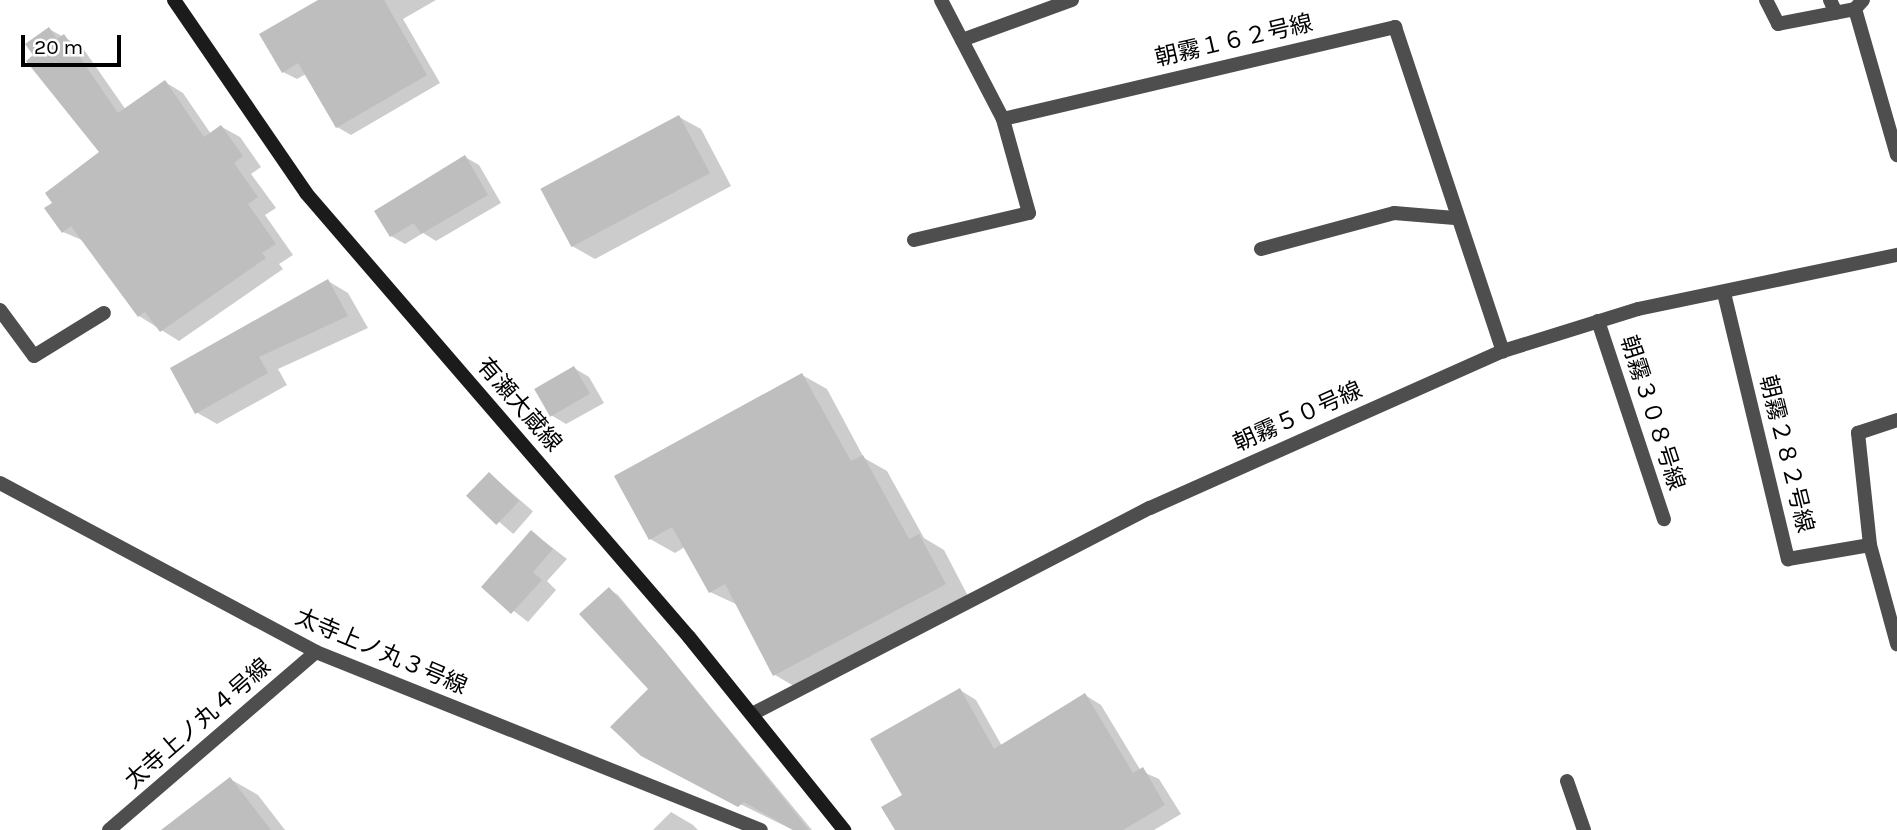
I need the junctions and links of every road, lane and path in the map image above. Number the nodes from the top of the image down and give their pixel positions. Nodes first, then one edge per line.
1 (174, 0) edge
2 (941, 0) edge
3 (1072, 0) edge
4 (1766, 0) edge
5 (1859, 4) edge
6 (1833, 6) edge
7 (962, 40) junction
8 (1003, 119) junction
9 (1897, 154) edge
10 (1455, 218) junction
11 (914, 240) dead end
12 (1261, 249) dead end
13 (1897, 254) edge
14 (1724, 293) junction
15 (0, 310) edge
16 (104, 313) dead end
17 (1598, 321) junction
18 (1503, 351) junction
19 (1897, 420) edge
20 (0, 483) edge
21 (1664, 519) dead end
22 (1870, 545) junction
23 (1897, 644) edge
24 (316, 652) junction
25 (752, 714) junction
26 (1567, 781) dead end
27 (109, 830) edge
28 (761, 830) edge
29 (844, 830) edge
30 (1584, 830) edge

1 - 25 main road, 有瀬大蔵線
2 - 7 street
3 - 7 street
4 - 6 street
5 - 6 street
5 - 9 street
7 - 8 street
8 - 10 street, 朝霧１６２号線
8 - 11 street
10 - 12 street
10 - 18 street, 朝霧１６２号線
13 - 14 street, 朝霧５０号線
14 - 17 street, 朝霧５０号線
14 - 22 street, 朝霧２８２号線
15 - 16 street
17 - 18 street, 朝霧５０号線
17 - 21 street, 朝霧３０８号線
18 - 25 street, 朝霧５０号線
19 - 22 street
20 - 24 street, 太寺上ノ丸３号線
22 - 23 street
24 - 27 street, 太寺上ノ丸４号線
24 - 28 street, 太寺上ノ丸３号線
25 - 29 main road, 有瀬大蔵線
26 - 30 street

